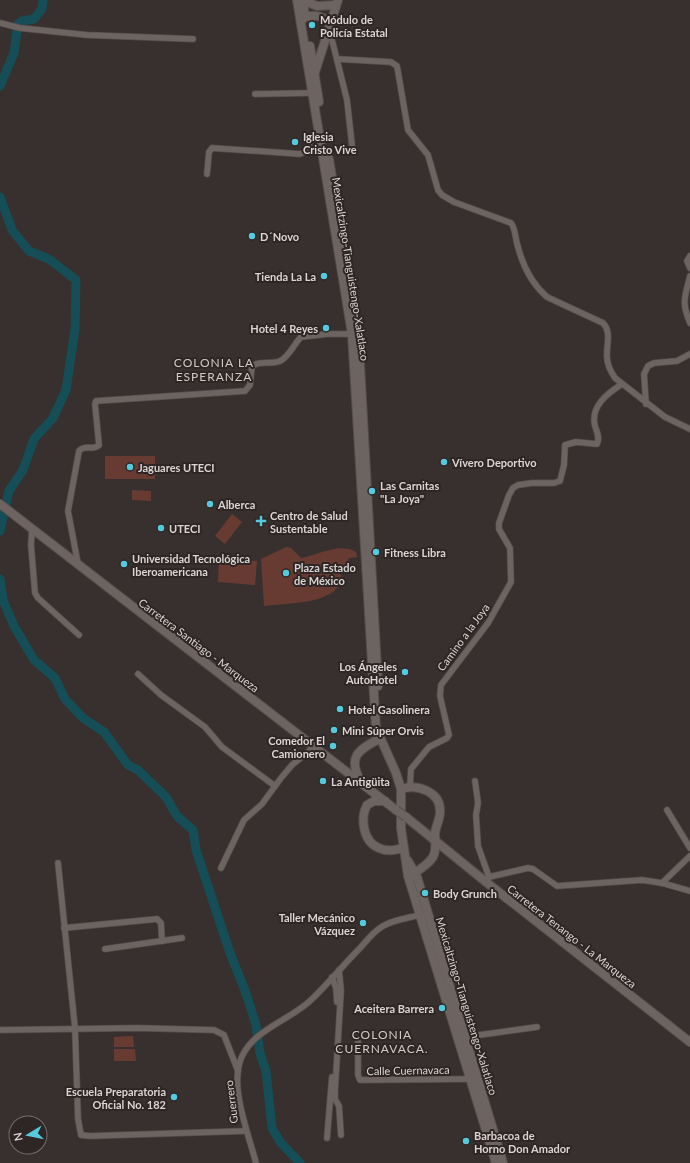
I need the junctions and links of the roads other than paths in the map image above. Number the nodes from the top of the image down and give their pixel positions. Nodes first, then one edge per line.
1 (297, 0) edge
2 (303, 0) edge
3 (312, 0) edge
4 (335, 2) edge
5 (303, 20) junction
6 (330, 22) junction
7 (0, 23) edge
8 (327, 31) junction
9 (193, 39) dead end
10 (337, 59) junction
11 (315, 74) junction
12 (311, 84) junction
13 (312, 93) junction
14 (255, 94) dead end
15 (320, 138) junction
16 (352, 145) dead end
17 (207, 174) dead end
18 (690, 256) edge
19 (690, 268) edge
20 (690, 276) edge
21 (690, 323) edge
22 (352, 334) junction
23 (690, 354) edge
24 (622, 384) junction
25 (646, 404) junction
26 (690, 429) edge
27 (0, 504) edge
28 (32, 530) junction
29 (79, 567) junction
30 (79, 635) dead end
31 (138, 674) dead end
32 (379, 737) junction
33 (314, 747) junction
34 (475, 781) dead end
35 (362, 784) junction
36 (275, 786) junction
37 (410, 786) junction
38 (401, 789) junction
39 (385, 802) junction
40 (668, 810) dead end
41 (436, 826) junction
42 (420, 828) junction
43 (436, 842) junction
44 (404, 848) junction
45 (690, 848) edge
46 (690, 856) edge
47 (58, 864) dead end
48 (222, 868) dead end
49 (411, 874) junction
50 (487, 880) junction
51 (662, 883) junction
52 (690, 891) edge
53 (424, 914) junction
54 (64, 928) junction
55 (182, 938) dead end
56 (162, 941) junction
57 (105, 950) dead end
58 (339, 970) junction
59 (332, 978) junction
60 (537, 1027) dead end
61 (75, 1028) junction
62 (0, 1030) edge
63 (465, 1037) junction
64 (358, 1042) dead end
65 (690, 1042) edge
66 (238, 1071) junction
67 (471, 1078) junction
68 (245, 1131) junction
69 (341, 1135) dead end
70 (327, 1138) dead end
71 (256, 1163) edge
72 (496, 1163) edge
73 (503, 1163) edge

1 - 5 main road, Mexicaltzingo-Tianguistengo-Xalatlaco
2 - 4 main road
2 - 5 main road, Mexicaltzingo-Tianguistengo-Xalatlaco
3 - 4 main road
4 - 6 main road
5 - 6 main road
5 - 11 main road, Mexicaltzingo-Tianguistengo-Xalatlaco
5 - 12 main road, Mexicaltzingo-Tianguistengo-Xalatlaco
6 - 8 main road
7 - 9 street
8 - 10 street
8 - 11 main road
10 - 16 street
10 - 24 street
11 - 12 main road
11 - 32 main road, Mexicaltzingo-Tianguistengo-Xalatlaco
12 - 13 main road, Mexicaltzingo-Tianguistengo-Xalatlaco
13 - 14 street
13 - 15 main road, Mexicaltzingo-Tianguistengo-Xalatlaco
15 - 17 street
15 - 22 main road, Mexicaltzingo-Tianguistengo-Xalatlaco
18 - 19 street
20 - 21 street
22 - 29 street
22 - 32 main road, Mexicaltzingo-Tianguistengo-Xalatlaco
23 - 25 street
24 - 25 street
24 - 37 street, Camino a la Joya
25 - 26 street
27 - 28 main road, Carretera Santiago - Marqueza
28 - 29 main road, Carretera Santiago - Marqueza
28 - 30 street
29 - 33 main road, Carretera Santiago - Marqueza
31 - 36 street
32 - 35 main road
32 - 38 main road, Mexicaltzingo-Tianguistengo-Xalatlaco
33 - 35 main road, Carretera Santiago - Marqueza
33 - 36 street
34 - 50 street
35 - 39 main road, Carretera Santiago - Marqueza
36 - 48 street
37 - 38 main road
37 - 41 main road
38 - 44 main road, Mexicaltzingo-Tianguistengo-Xalatlaco
39 - 42 main road, Carretera Tenango - La Marqueza, bridge
39 - 44 main road
40 - 45 street
41 - 42 main road
41 - 43 main road
42 - 43 main road, Carretera Tenango - La Marqueza
43 - 49 main road
43 - 50 main road, Carretera Tenango - La Marqueza
44 - 49 main road, Mexicaltzingo-Tianguistengo-Xalatlaco
46 - 51 street
47 - 54 street
49 - 53 main road, Mexicaltzingo-Tianguistengo-Xalatlaco
50 - 51 street
50 - 65 main road, Carretera Tenango - La Marqueza
51 - 52 street
53 - 58 street, Guerrero
53 - 63 main road, Mexicaltzingo-Tianguistengo-Xalatlaco
53 - 67 main road, Mexicaltzingo-Tianguistengo-Xalatlaco
54 - 56 street
54 - 61 street
55 - 56 street
56 - 57 street
58 - 59 street, Guerrero
58 - 69 street
59 - 66 street, Guerrero
59 - 70 street
60 - 63 street
61 - 62 street
61 - 66 street
61 - 68 street
63 - 73 main road, Mexicaltzingo-Tianguistengo-Xalatlaco
64 - 67 street, Calle Cuernavaca
66 - 68 street, Guerrero
67 - 72 main road, Mexicaltzingo-Tianguistengo-Xalatlaco
68 - 71 street, Guerrero

